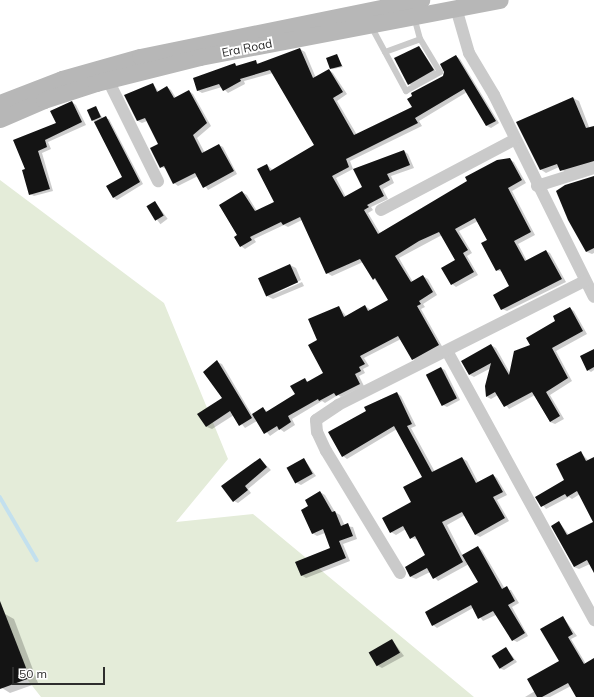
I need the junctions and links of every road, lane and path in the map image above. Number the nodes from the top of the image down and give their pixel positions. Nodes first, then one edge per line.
1 (421, 0) edge
2 (500, 0) edge
3 (456, 8) junction
4 (414, 16) junction
5 (370, 24) junction
6 (420, 39) junction
7 (385, 52) junction
8 (108, 80) junction
9 (0, 103) edge
10 (0, 119) edge
11 (514, 140) junction
12 (594, 168) edge
13 (158, 181) dead end
14 (537, 186) junction
15 (381, 210) dead end
16 (585, 281) junction
17 (594, 297) edge
18 (448, 351) junction
19 (400, 573) dead end
20 (594, 620) edge

1 - 9 main road
2 - 3 main road, Era Road
3 - 4 main road, Era Road
3 - 11 street
4 - 5 main road, Era Road
4 - 6 lane
5 - 7 lane
5 - 8 main road, Era Road
6 - 7 lane
6 - 7 lane
8 - 10 main road, Era Road
8 - 13 street
11 - 14 street
11 - 15 street
12 - 14 street
14 - 16 street
16 - 17 street
16 - 18 street
18 - 19 street
18 - 20 street

